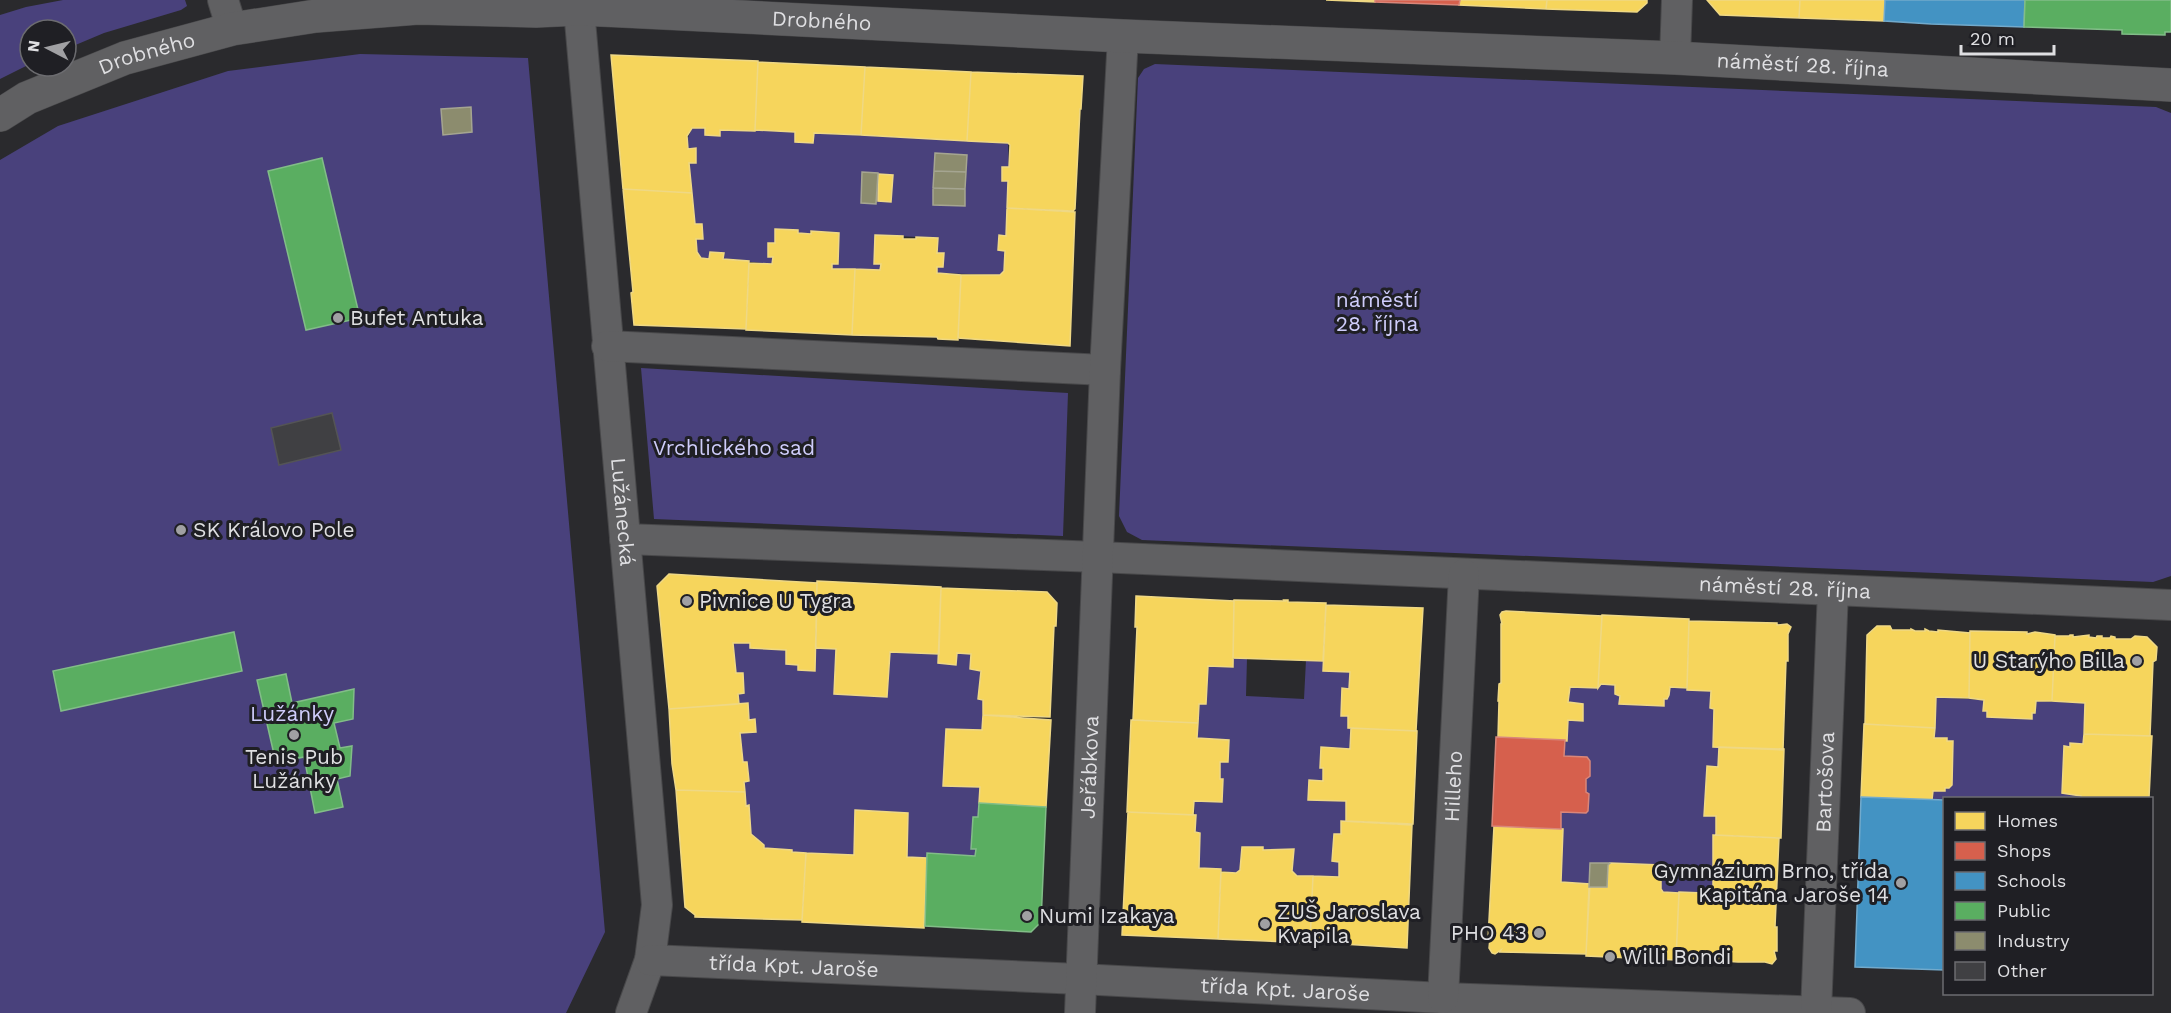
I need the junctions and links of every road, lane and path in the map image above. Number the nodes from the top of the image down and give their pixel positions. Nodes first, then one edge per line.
1 (1677, 0) edge
2 (580, 5) edge
3 (228, 14) edge
4 (1123, 36) junction
5 (1674, 58) junction
6 (2171, 86) edge
7 (0, 115) edge
8 (607, 346) junction
9 (1106, 370) junction
10 (625, 539) junction
11 (1098, 556) junction
12 (1464, 574) junction
13 (1833, 590) junction
14 (2171, 605) edge
15 (650, 960) junction
16 (1080, 979) junction
17 (1443, 998) junction
18 (1816, 1012) edge
19 (631, 1013) edge
20 (1080, 1013) edge
21 (1850, 1013) edge

1 - 5 street
2 - 3 street, Drobného
2 - 4 street, Drobného
2 - 8 street, Lužánecká
3 - 7 street, Drobného
4 - 5 street, náměstí 28. října
4 - 9 street
5 - 6 street, náměstí 28. října
8 - 9 street
8 - 10 street, Lužánecká
9 - 11 street
10 - 11 street
10 - 15 street, Lužánecká
11 - 12 street, náměstí 28. října
11 - 16 street, Jeřábkova
12 - 13 street, náměstí 28. října
12 - 17 street, Hilleho
13 - 14 street, náměstí 28. října
13 - 18 street, Bartošova
15 - 16 street, třída Kpt. Jaroše
15 - 19 street, Lužánecká
16 - 17 street, třída Kpt. Jaroše
16 - 20 street
17 - 18 street, třída Kpt. Jaroše
18 - 21 street, třída Kpt. Jaroše

